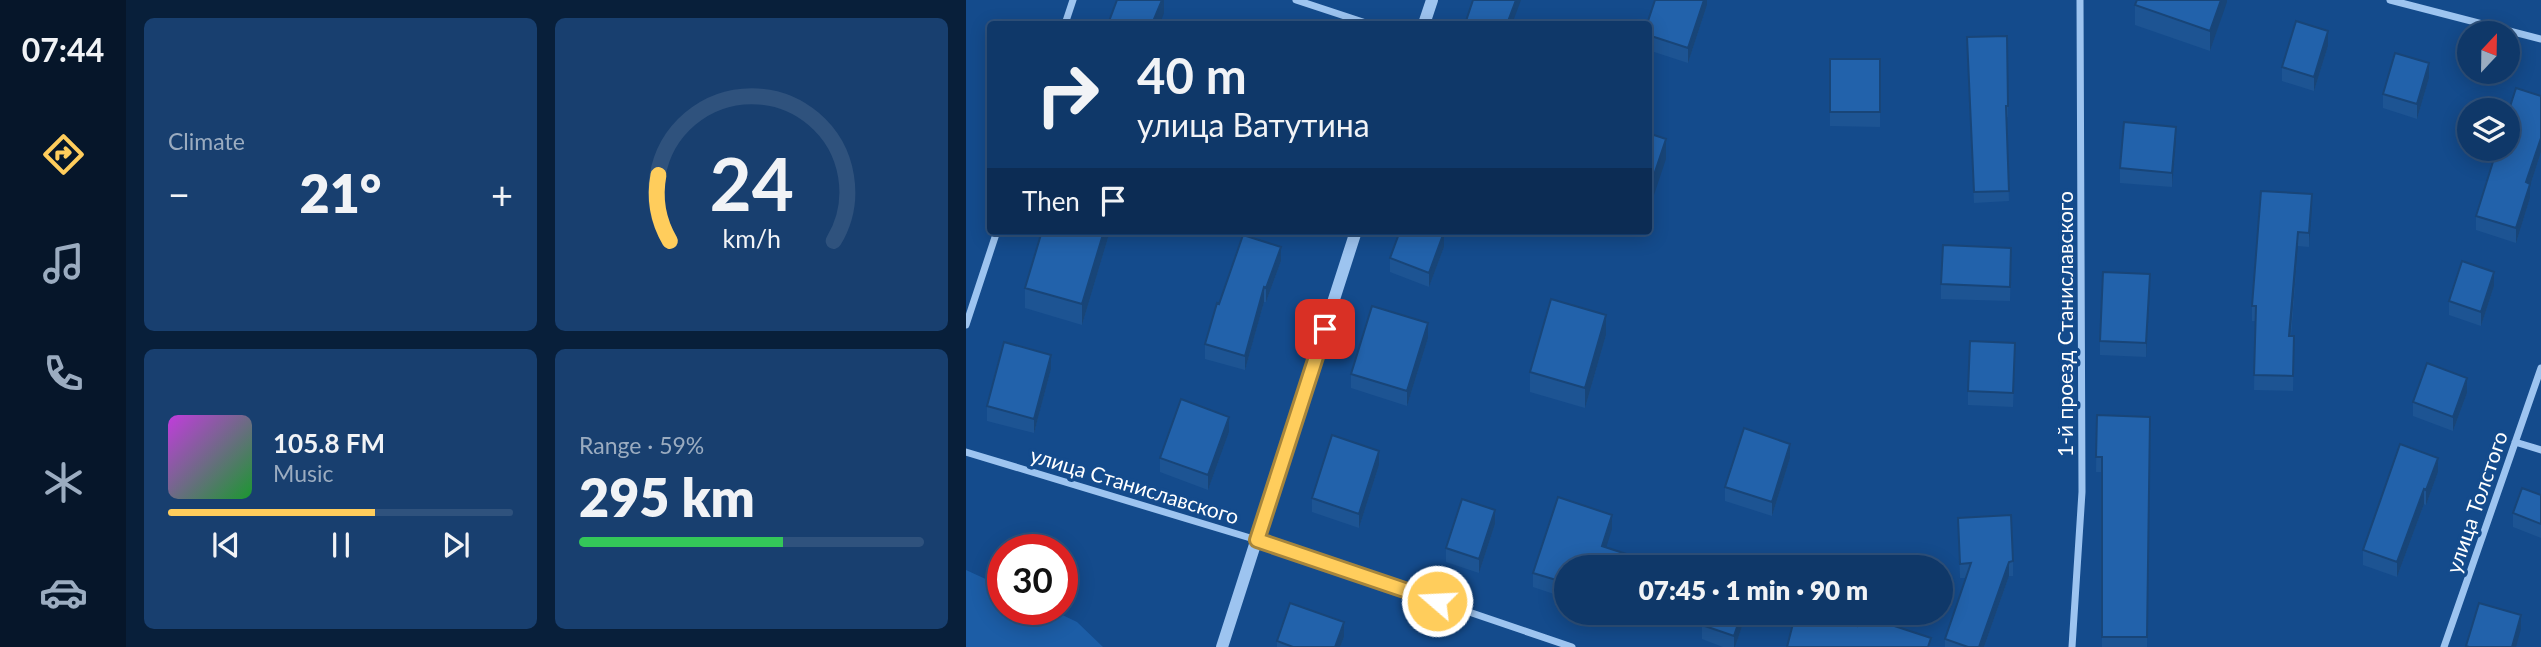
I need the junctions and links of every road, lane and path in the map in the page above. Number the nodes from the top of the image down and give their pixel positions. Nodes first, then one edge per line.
1 (1073, 0) edge
2 (1296, 0) edge
3 (1432, 0) edge
4 (2080, 0) edge
5 (2390, 0) edge
6 (1066, 21) edge
7 (1360, 21) edge
8 (1425, 21) edge
9 (2541, 39) edge
10 (996, 235) edge
11 (1355, 235) edge
12 (966, 325) edge
13 (2541, 368) edge
14 (2515, 442) junction
15 (2541, 450) edge
16 (966, 452) edge
17 (1257, 540) junction
18 (1568, 646) edge
19 (1222, 647) edge
20 (2072, 647) edge
21 (2444, 647) edge

1 - 6 street
2 - 7 street
3 - 8 street
4 - 20 street, 1-й проезд Станиславского
5 - 9 street
10 - 12 street
11 - 17 street
13 - 14 street, улица Толстого
14 - 15 street
14 - 21 street, улица Толстого
16 - 17 street, улица Станиславского
17 - 18 street, улица Станиславского
17 - 19 street

